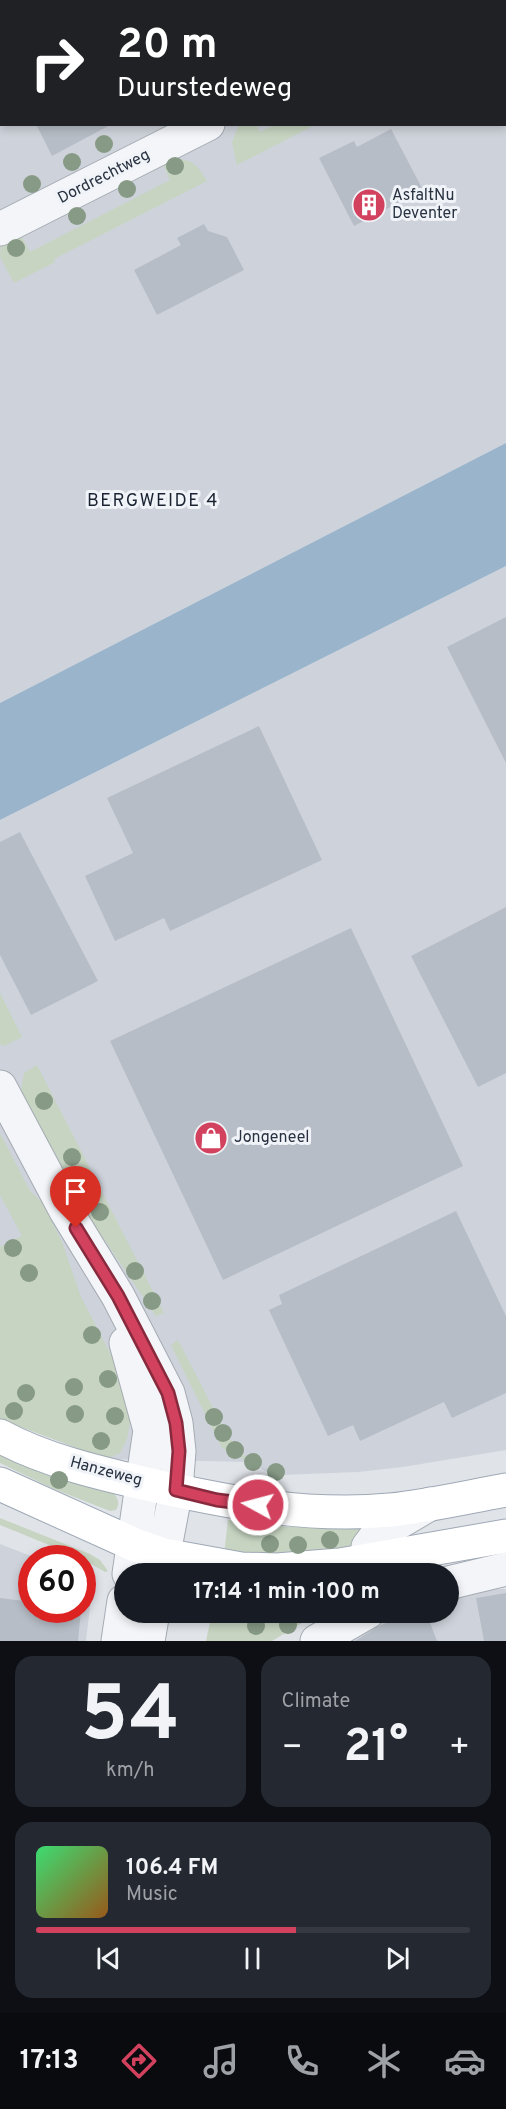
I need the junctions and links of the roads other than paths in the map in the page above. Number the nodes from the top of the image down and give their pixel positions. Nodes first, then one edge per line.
1 (204, 126) edge
2 (0, 229) edge
3 (0, 1087) edge
4 (66, 1210) junction
5 (0, 1436) edge
6 (143, 1483) junction
7 (0, 1484) edge
8 (176, 1490) junction
9 (506, 1490) edge
10 (430, 1504) junction
11 (506, 1536) edge
12 (369, 1560) junction
13 (147, 1562) edge
14 (506, 1569) edge
15 (459, 1580) edge
16 (121, 1623) edge
17 (151, 1623) edge
18 (349, 1623) edge
19 (118, 1641) edge
20 (148, 1641) edge
21 (317, 1641) edge

1 - 2 street, Dordrechtweg
3 - 4 street
4 - 6 street
4 - 8 street
5 - 6 main road, Hanzeweg
6 - 8 main road, Hanzeweg
6 - 13 street
7 - 13 main road
8 - 10 main road, Hanzeweg
8 - 13 street
9 - 10 main road, Hanzeweg
10 - 12 street, Hanzeweg
11 - 12 main road
12 - 13 main road
14 - 15 street
16 - 19 street
17 - 20 street
18 - 21 street

